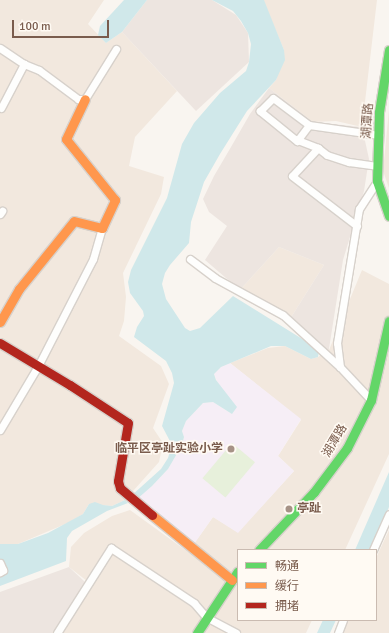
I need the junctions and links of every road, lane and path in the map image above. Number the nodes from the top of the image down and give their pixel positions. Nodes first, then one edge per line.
1 (0, 48) edge
2 (116, 49) dead end
3 (389, 50) edge
4 (24, 64) junction
5 (85, 99) junction
6 (0, 108) edge
7 (309, 125) junction
8 (378, 135) junction
9 (296, 139) junction
10 (318, 148) junction
11 (377, 166) junction
12 (377, 181) junction
13 (389, 214) edge
14 (357, 226) junction
15 (102, 228) junction
16 (190, 259) dead end
17 (389, 321) edge
18 (0, 322) edge
19 (0, 343) edge
20 (38, 366) junction
21 (340, 367) junction
22 (371, 400) junction
23 (0, 430) edge
24 (389, 514) edge
25 (260, 549) edge
26 (373, 549) edge
27 (0, 563) edge
28 (0, 572) edge
29 (237, 573) edge
30 (232, 580) junction
31 (206, 617) junction
32 (343, 621) edge
33 (57, 633) edge
34 (196, 633) edge
35 (236, 633) edge
36 (338, 633) edge

1 - 4 street
2 - 5 street
3 - 8 street, 湖潭路
4 - 5 street
4 - 6 street
5 - 15 street
7 - 8 street
7 - 9 street
7 - 9 street
8 - 11 street, 湖潭路
9 - 10 street
10 - 11 street
10 - 14 street
11 - 12 street, 湖潭路
12 - 13 street, 湖潭路
12 - 14 street
14 - 21 street
15 - 18 street
15 - 20 street
16 - 21 street
17 - 22 street, 湖潭路
19 - 20 street
20 - 23 street
20 - 30 street
21 - 22 street
22 - 25 street, 湖潭路
24 - 26 street
27 - 28 street
29 - 30 street
30 - 31 street
31 - 33 street
31 - 34 street
31 - 35 street
32 - 36 street

